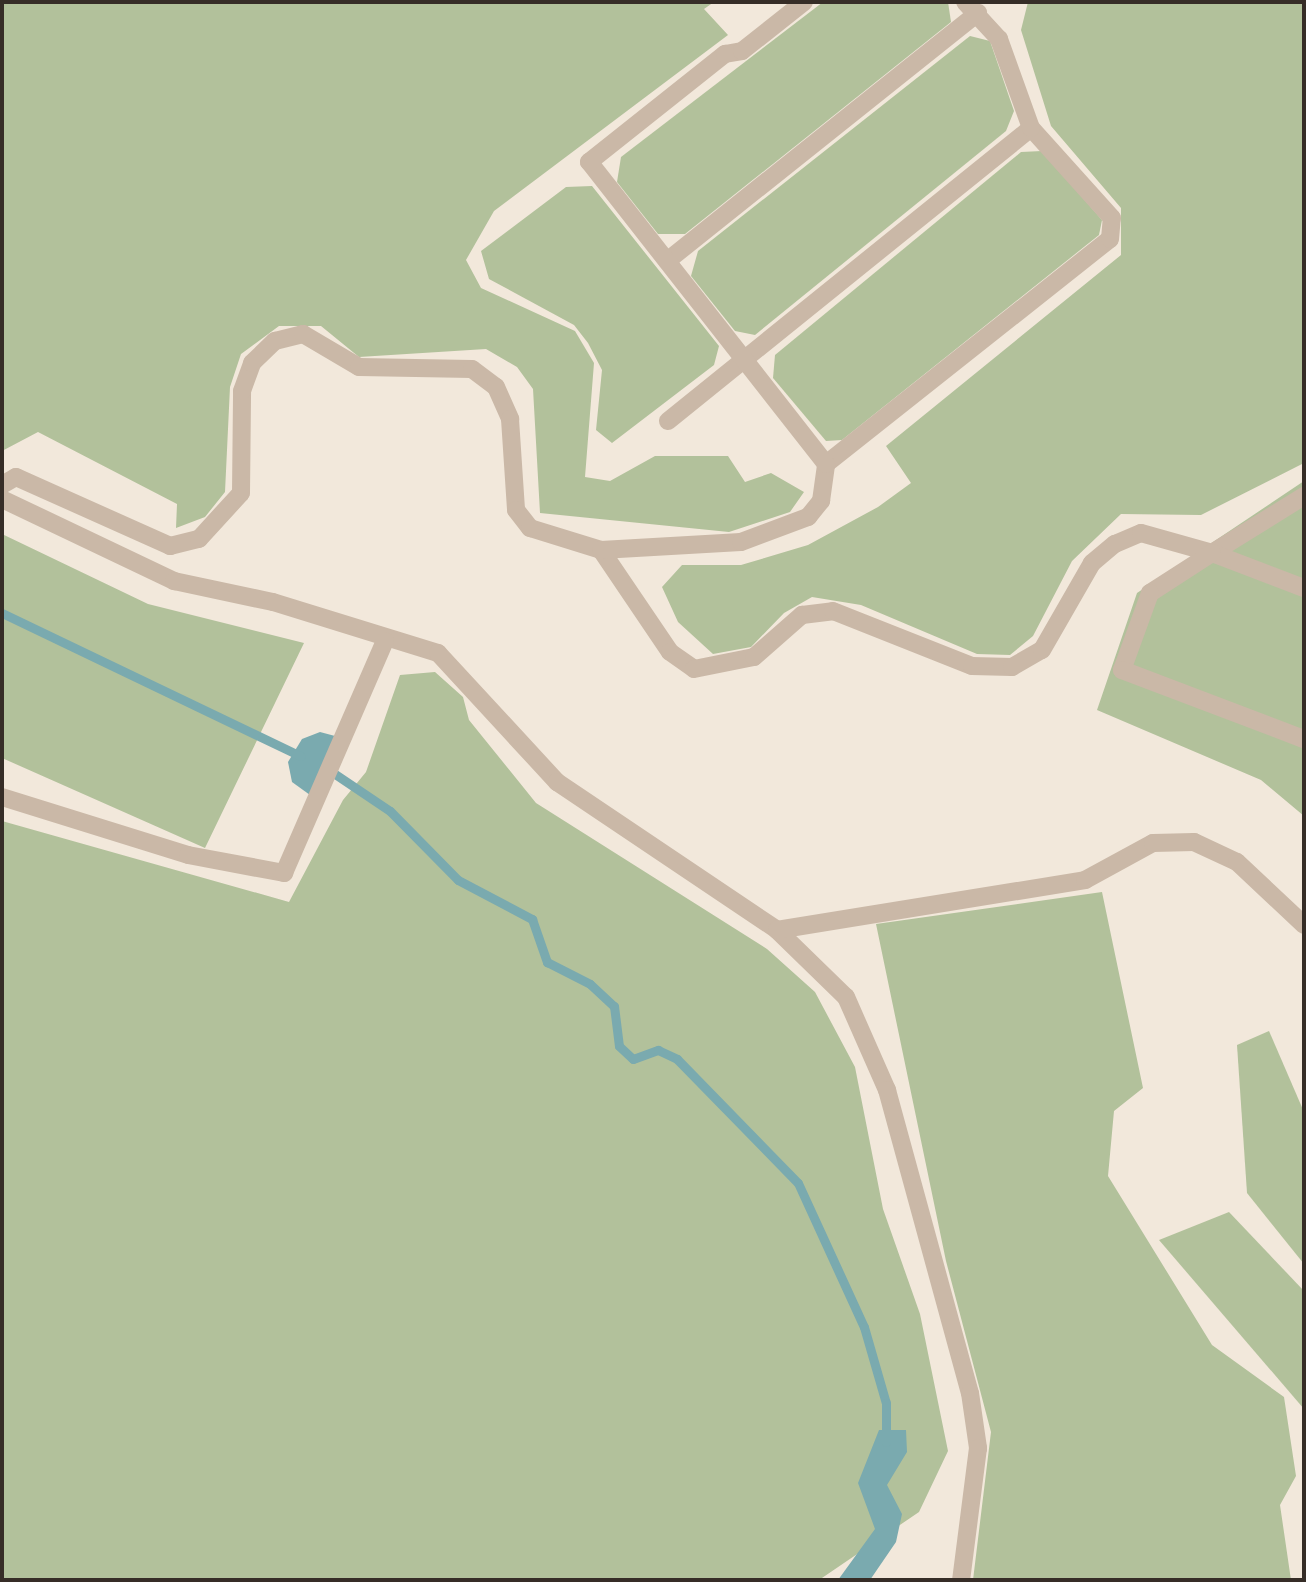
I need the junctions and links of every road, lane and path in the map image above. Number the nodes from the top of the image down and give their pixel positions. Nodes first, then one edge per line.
1 (804, 2) edge
2 (971, 7) edge
3 (1031, 128) junction
4 (667, 261) junction
5 (744, 360) junction
6 (668, 421) dead end
7 (826, 464) junction
8 (2, 485) edge
9 (1304, 496) edge
10 (2, 499) edge
11 (601, 550) junction
12 (1212, 553) junction
13 (1304, 588) edge
14 (385, 641) junction
15 (1304, 739) edge
16 (2, 797) edge
17 (1304, 925) edge
18 (777, 930) junction
19 (961, 1580) edge

1 - 4 street
2 - 3 street
2 - 4 street
3 - 5 street
3 - 7 street
4 - 5 street
5 - 6 street
5 - 7 street
7 - 11 street
8 - 11 street
9 - 12 street
10 - 14 street
11 - 12 street
12 - 13 street
12 - 15 street
14 - 16 street
14 - 18 street
17 - 18 street
18 - 19 street

